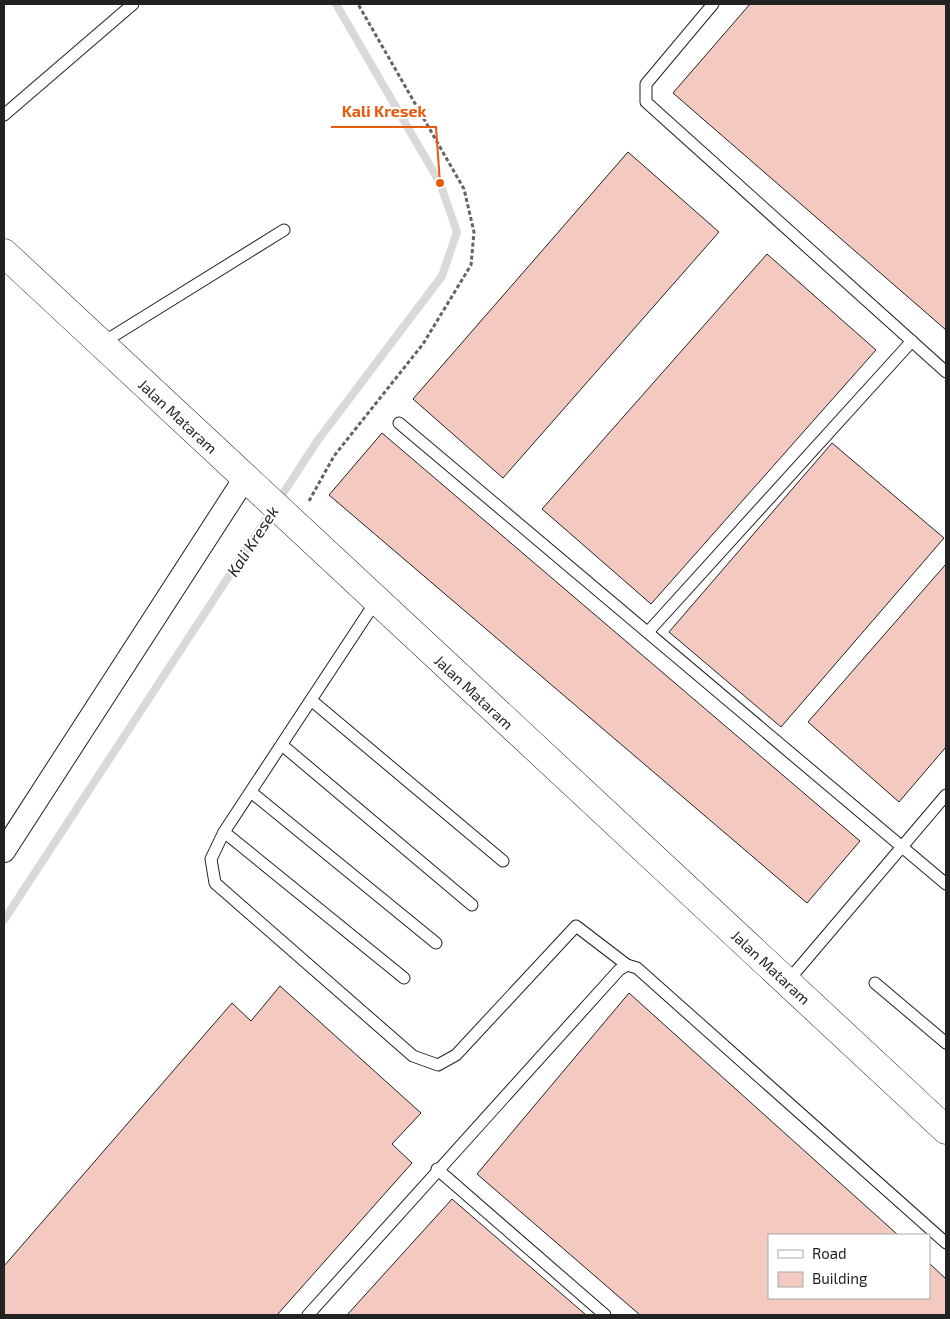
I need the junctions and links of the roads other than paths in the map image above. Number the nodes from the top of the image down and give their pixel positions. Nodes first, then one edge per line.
1 (133, 4) edge
2 (713, 4) edge
3 (4, 115) edge
4 (284, 230) dead end
5 (4, 253) edge
6 (912, 341) junction
7 (100, 344) junction
8 (946, 372) edge
9 (399, 423) dead end
10 (248, 481) junction
11 (376, 601) junction
12 (648, 632) junction
13 (311, 700) junction
14 (282, 745) junction
15 (251, 792) junction
16 (946, 794) edge
17 (224, 832) junction
18 (903, 846) junction
19 (4, 851) edge
20 (503, 861) dead end
21 (946, 884) edge
22 (472, 905) dead end
23 (436, 943) dead end
24 (627, 966) junction
25 (404, 978) dead end
26 (787, 982) junction
27 (875, 983) dead end
28 (946, 1043) edge
29 (946, 1130) edge
30 (436, 1169) junction
31 (946, 1243) edge
32 (308, 1315) edge
33 (605, 1315) edge

1 - 3 lane
2 - 6 lane
4 - 7 lane
5 - 7 main road, Jalan Mataram
6 - 8 lane
6 - 12 lane
7 - 10 main road, Jalan Mataram
9 - 12 lane
10 - 11 main road, Jalan Mataram
10 - 19 street
11 - 13 lane
11 - 26 main road, Jalan Mataram
12 - 18 lane
13 - 14 lane
13 - 20 lane
14 - 15 lane
14 - 22 lane
15 - 17 lane
15 - 23 lane
16 - 18 lane
17 - 24 lane
17 - 25 lane
18 - 21 lane
18 - 26 lane
24 - 30 lane
24 - 31 lane
26 - 29 main road, Jalan Mataram
27 - 28 lane
30 - 32 lane
30 - 33 lane

